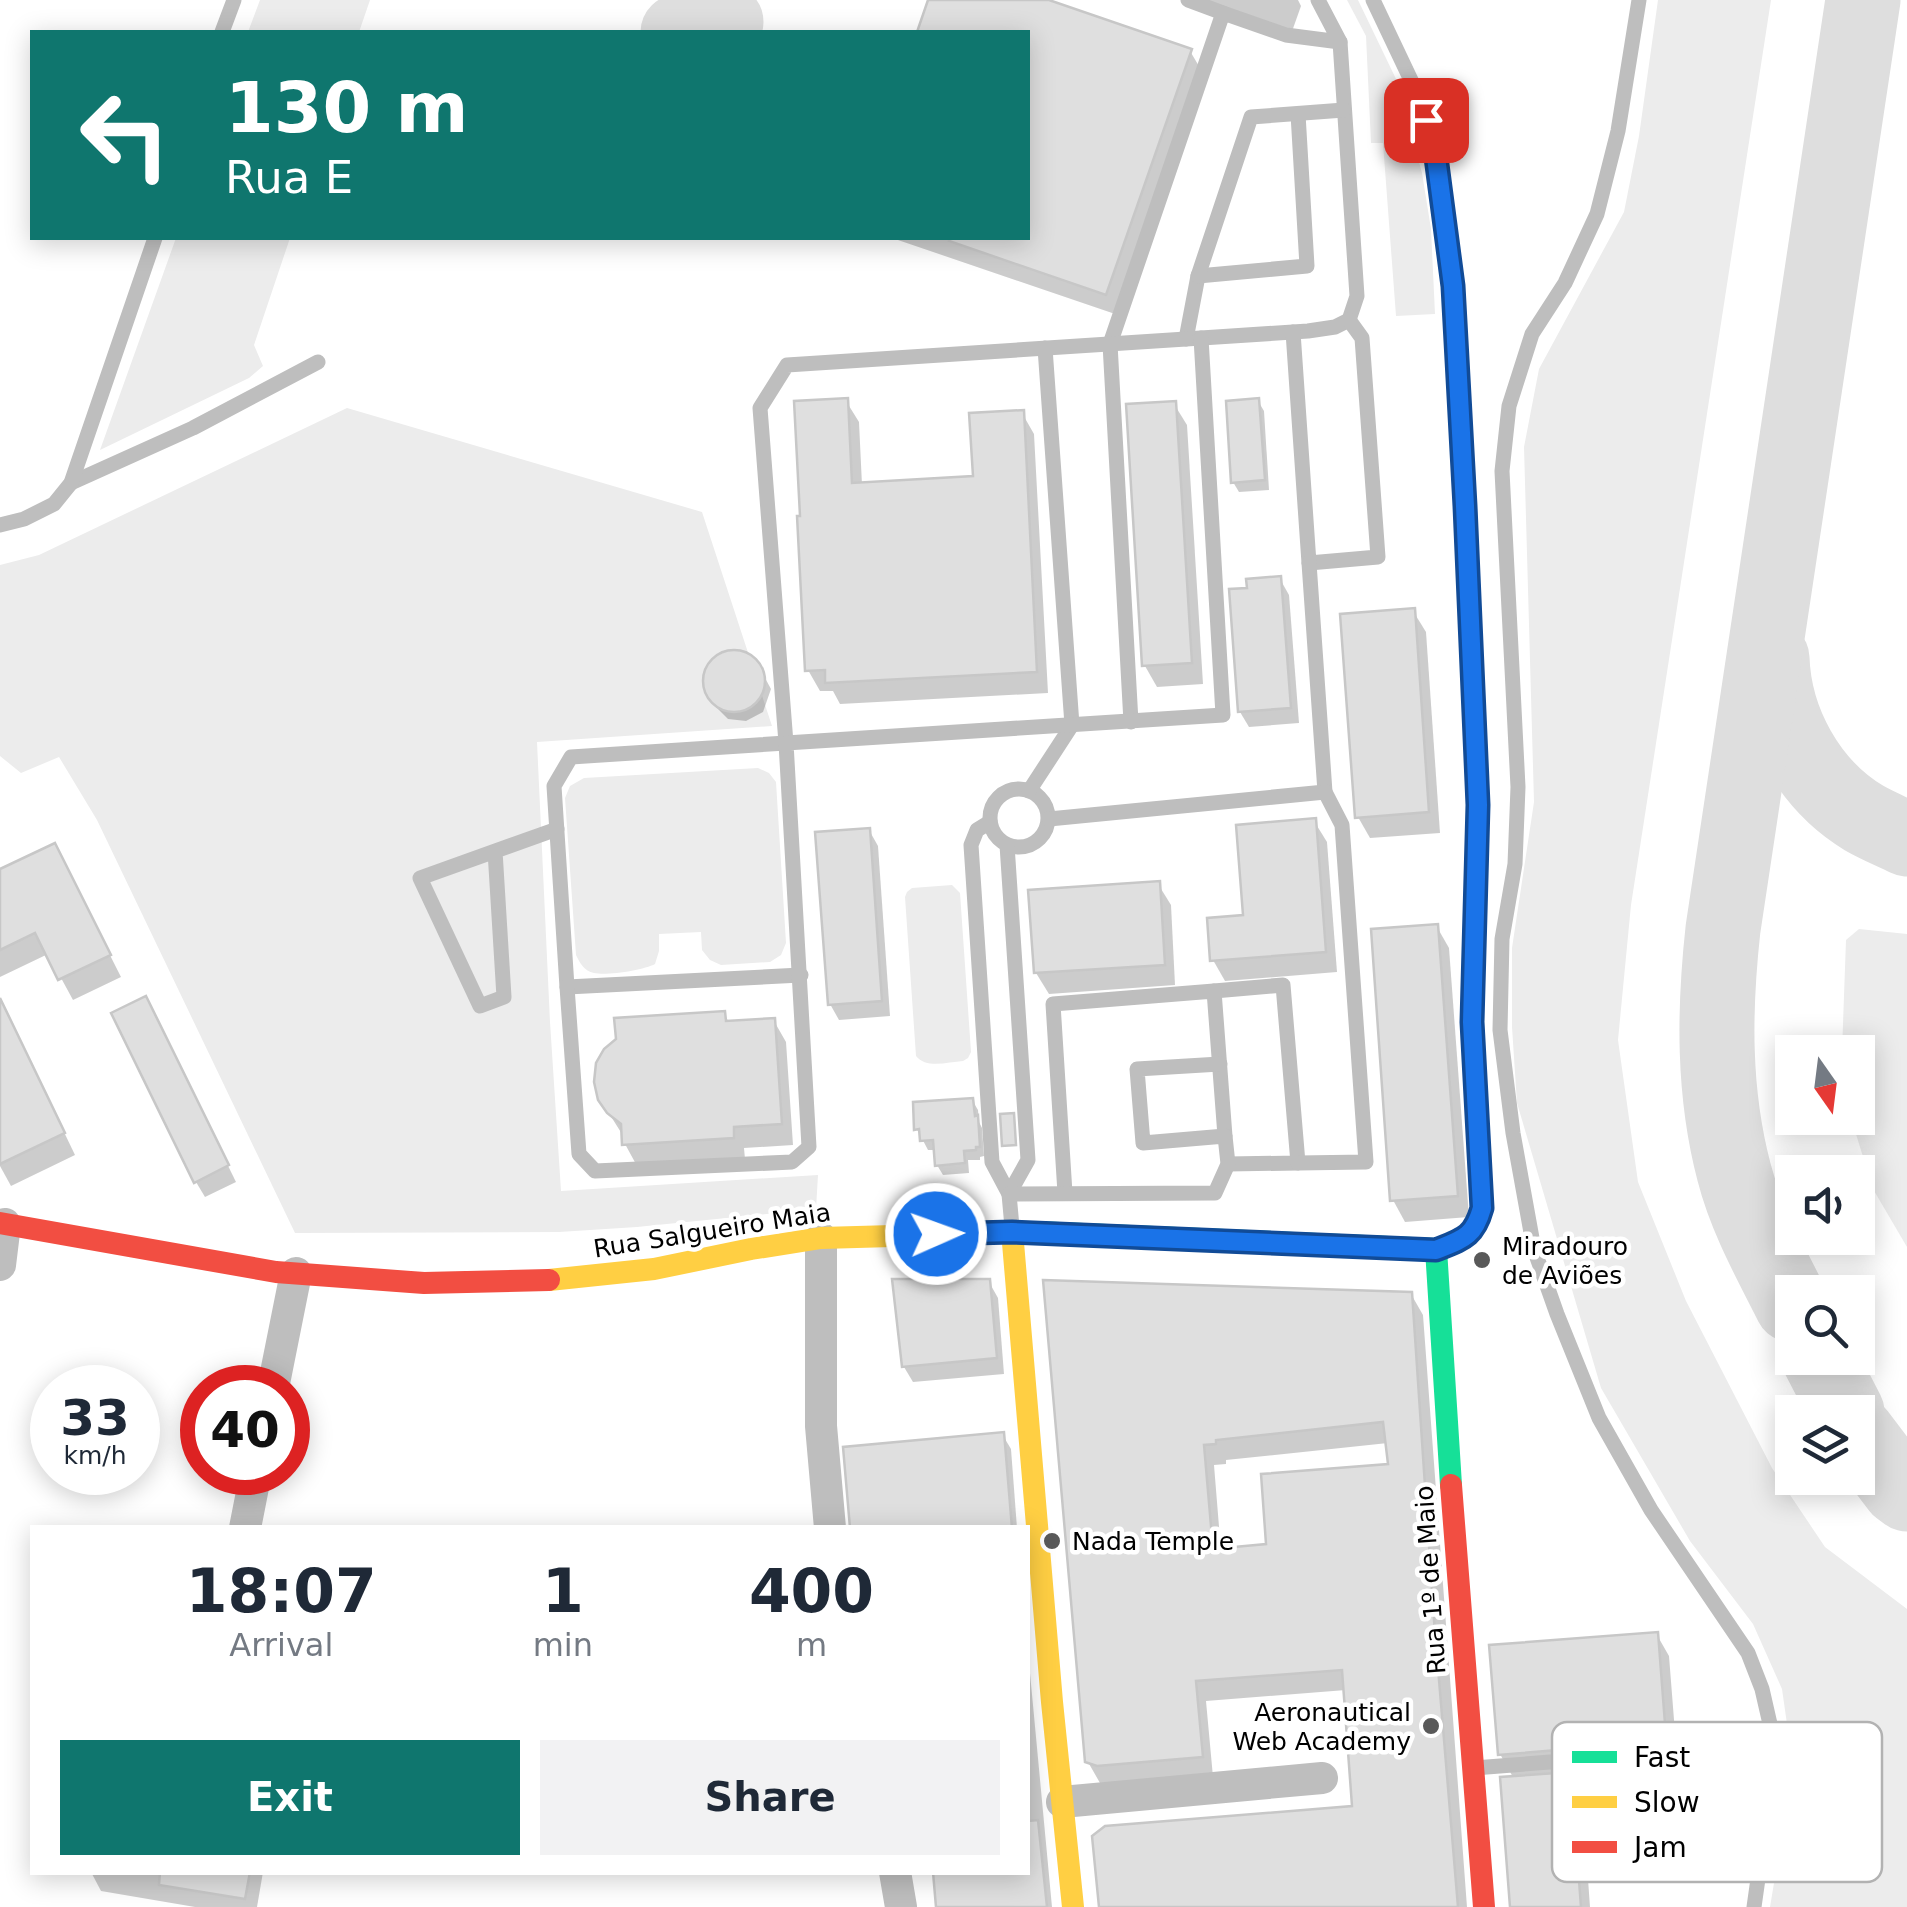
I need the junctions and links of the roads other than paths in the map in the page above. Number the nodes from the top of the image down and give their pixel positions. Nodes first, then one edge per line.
1 (234, 0) edge
2 (1188, 0) edge
3 (1318, 0) edge
4 (1373, 0) edge
5 (1639, 0) edge
6 (1223, 12) junction
7 (223, 30) edge
8 (1340, 42) junction
9 (1344, 110) junction
10 (1298, 114) junction
11 (154, 240) edge
12 (1198, 276) junction
13 (1349, 320) junction
14 (1292, 332) junction
15 (1194, 338) junction
16 (1110, 344) junction
17 (1046, 348) junction
18 (318, 362) dead end
19 (71, 484) junction
20 (0, 525) edge
21 (1309, 563) junction
22 (1132, 722) junction
23 (1072, 726) junction
24 (786, 743) junction
25 (1030, 790) junction
26 (1326, 792) junction
27 (1049, 818) junction
28 (990, 822) junction
29 (557, 829) junction
30 (1007, 845) junction
31 (494, 851) junction
32 (800, 975) junction
33 (567, 987) junction
34 (1214, 991) junction
35 (1220, 1064) junction
36 (1226, 1136) junction
37 (1228, 1164) junction
38 (1298, 1164) junction
39 (1009, 1194) junction
40 (1065, 1194) junction
41 (3, 1224) edge
42 (1012, 1232) junction
43 (821, 1238) junction
44 (1436, 1250) junction
45 (0, 1264) edge
46 (296, 1273) junction
47 (278, 1365) edge
48 (251, 1495) edge
49 (246, 1525) edge
50 (830, 1525) edge
51 (1770, 1722) edge
52 (1552, 1762) edge
53 (1471, 1768) junction
54 (1322, 1778) dead end
55 (1062, 1802) junction
56 (896, 1875) edge
57 (1758, 1882) edge
58 (901, 1907) edge
59 (1073, 1907) edge
60 (1484, 1907) edge
61 (1754, 1907) edge

1 - 7 lane
2 - 6 lane
3 - 8 lane
4 - 44 lane
5 - 51 lane
6 - 8 lane
6 - 16 lane
8 - 9 lane
9 - 10 lane
9 - 13 lane
10 - 12 lane
10 - 12 lane
11 - 19 lane
12 - 15 lane
13 - 14 lane
13 - 21 lane
14 - 15 lane
14 - 21 lane
15 - 16 lane
15 - 22 lane
16 - 17 lane
16 - 22 lane
17 - 23 lane
17 - 24 lane
18 - 19 lane
19 - 20 lane
21 - 26 lane
22 - 23 lane
23 - 24 lane
23 - 25 lane
24 - 29 lane
24 - 32 lane
25 - 27 lane
25 - 28 lane
26 - 27 lane
26 - 38 lane
27 - 30 lane
28 - 30 lane
28 - 39 lane
29 - 31 lane
29 - 33 lane
30 - 39 lane
31 - 31 lane
32 - 33 lane
32 - 33 lane
34 - 35 lane
34 - 38 lane
34 - 40 lane
35 - 36 lane
35 - 36 lane
36 - 37 lane
37 - 38 lane
37 - 40 lane
39 - 40 lane
39 - 42 lane
41 - 45 street
41 - 46 street, Rua Salgueiro Maia
42 - 43 street, Rua Salgueiro Maia
42 - 44 street, Rua Salgueiro Maia
42 - 55 street
43 - 46 street, Rua Salgueiro Maia
43 - 50 street
44 - 53 street, Rua 1º de Maio
46 - 47 street
48 - 49 street
52 - 53 lane
53 - 60 street, Rua 1º de Maio
54 - 55 street
55 - 59 street
56 - 58 street
57 - 61 lane

